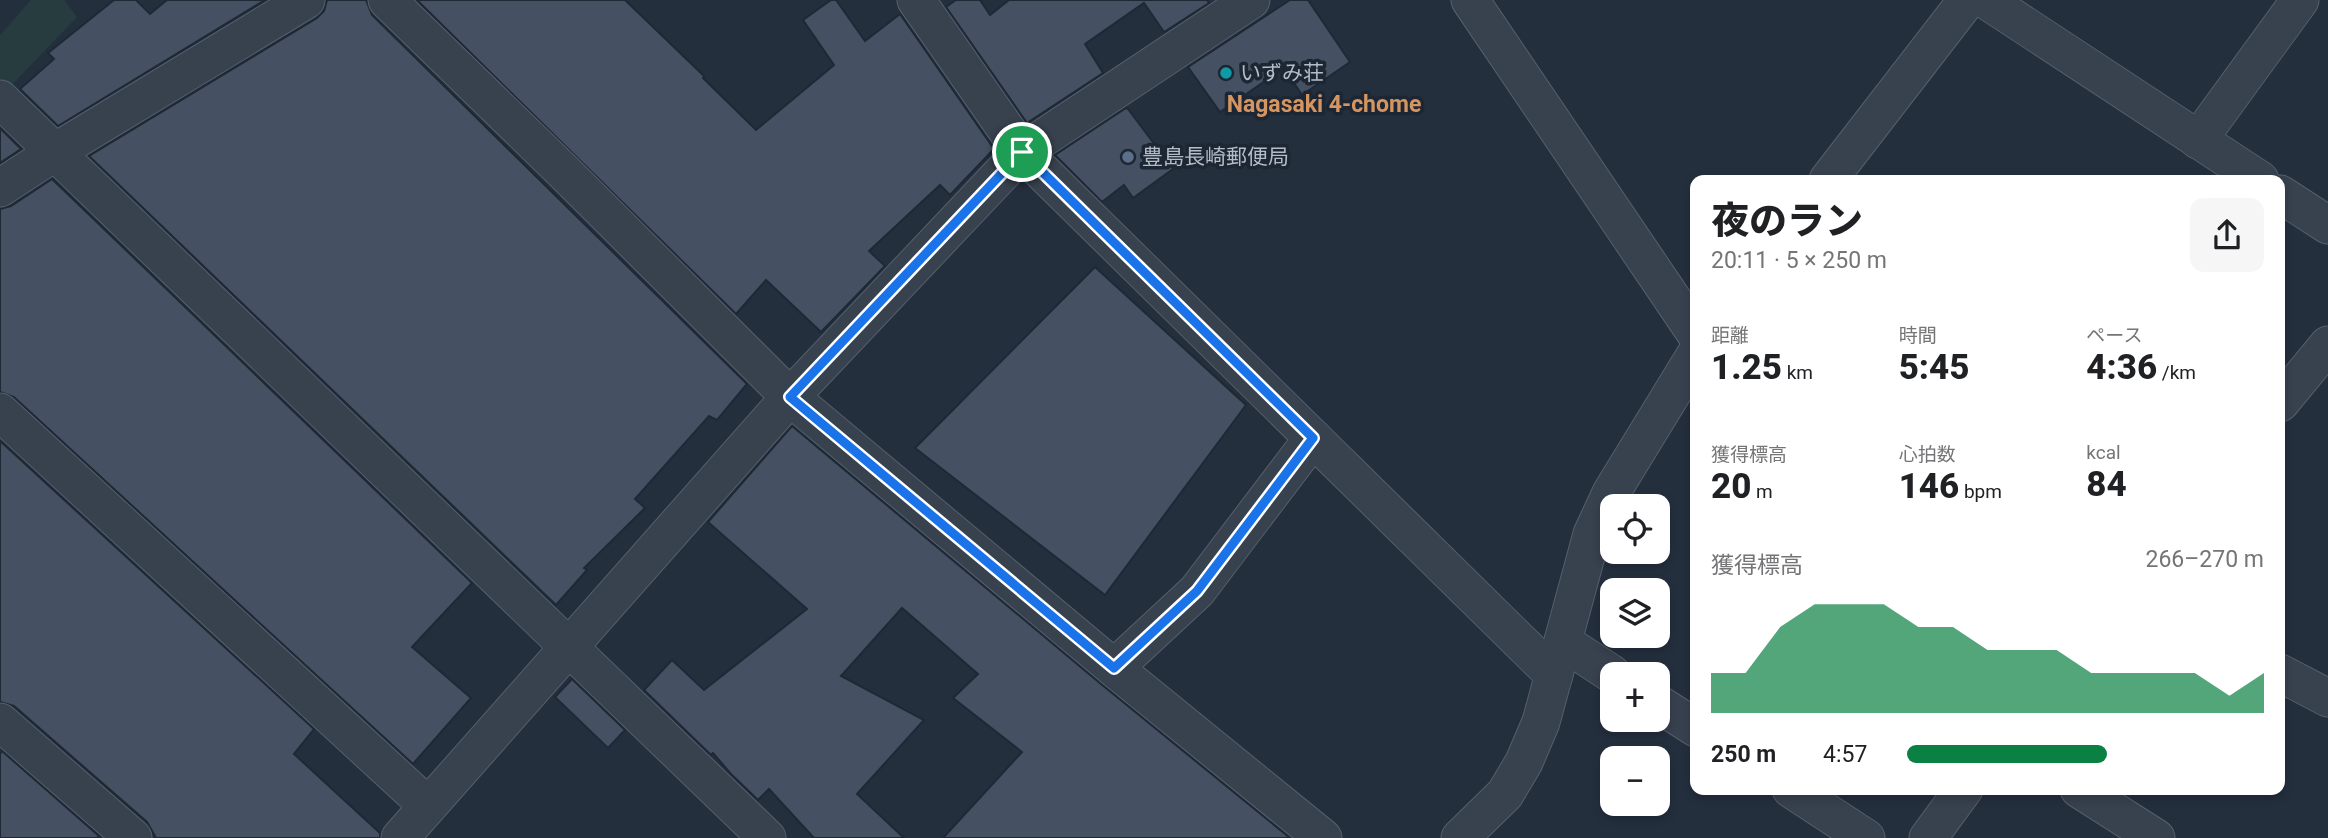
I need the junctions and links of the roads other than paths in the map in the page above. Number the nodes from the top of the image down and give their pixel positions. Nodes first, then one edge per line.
1 (306, 0) edge
2 (387, 0) edge
3 (916, 0) edge
4 (1470, 0) edge
5 (1967, 0) edge
6 (1986, 0) edge
7 (2300, 0) edge
8 (1235, 5) edge
9 (0, 99) edge
10 (2198, 139) junction
11 (55, 152) junction
12 (1022, 152) junction
13 (1832, 175) edge
14 (2252, 175) edge
15 (0, 188) edge
16 (2285, 197) edge
17 (2328, 225) edge
18 (1690, 325) edge
19 (2328, 345) edge
20 (1690, 364) edge
21 (790, 397) junction
22 (2285, 397) edge
23 (0, 412) edge
24 (1313, 438) junction
25 (568, 647) junction
26 (1559, 659) junction
27 (1114, 668) junction
28 (1600, 671) edge
29 (2285, 676) edge
30 (2328, 698) edge
31 (1670, 711) edge
32 (0, 722) edge
33 (1690, 724) edge
34 (1800, 795) edge
35 (1960, 795) edge
36 (2088, 795) edge
37 (428, 806) junction
38 (402, 837) edge
39 (133, 838) edge
40 (767, 838) edge
41 (1323, 838) edge
42 (1460, 838) edge
43 (1866, 838) edge
44 (1928, 838) edge
45 (2156, 838) edge

1 - 11 street
2 - 21 street
3 - 12 street
4 - 18 street
5 - 13 street
6 - 10 street
7 - 10 street
8 - 12 street
9 - 11 street
10 - 14 street
11 - 15 street
11 - 25 street
12 - 21 street
12 - 24 street
16 - 17 street
19 - 22 street
20 - 26 street
21 - 25 street
21 - 27 street
23 - 37 street
24 - 26 street
24 - 27 street
25 - 37 street
25 - 40 street
26 - 28 street
26 - 42 street
27 - 41 street
29 - 30 street
31 - 33 street
32 - 39 street
34 - 43 street
35 - 44 street
36 - 45 street
37 - 38 street

